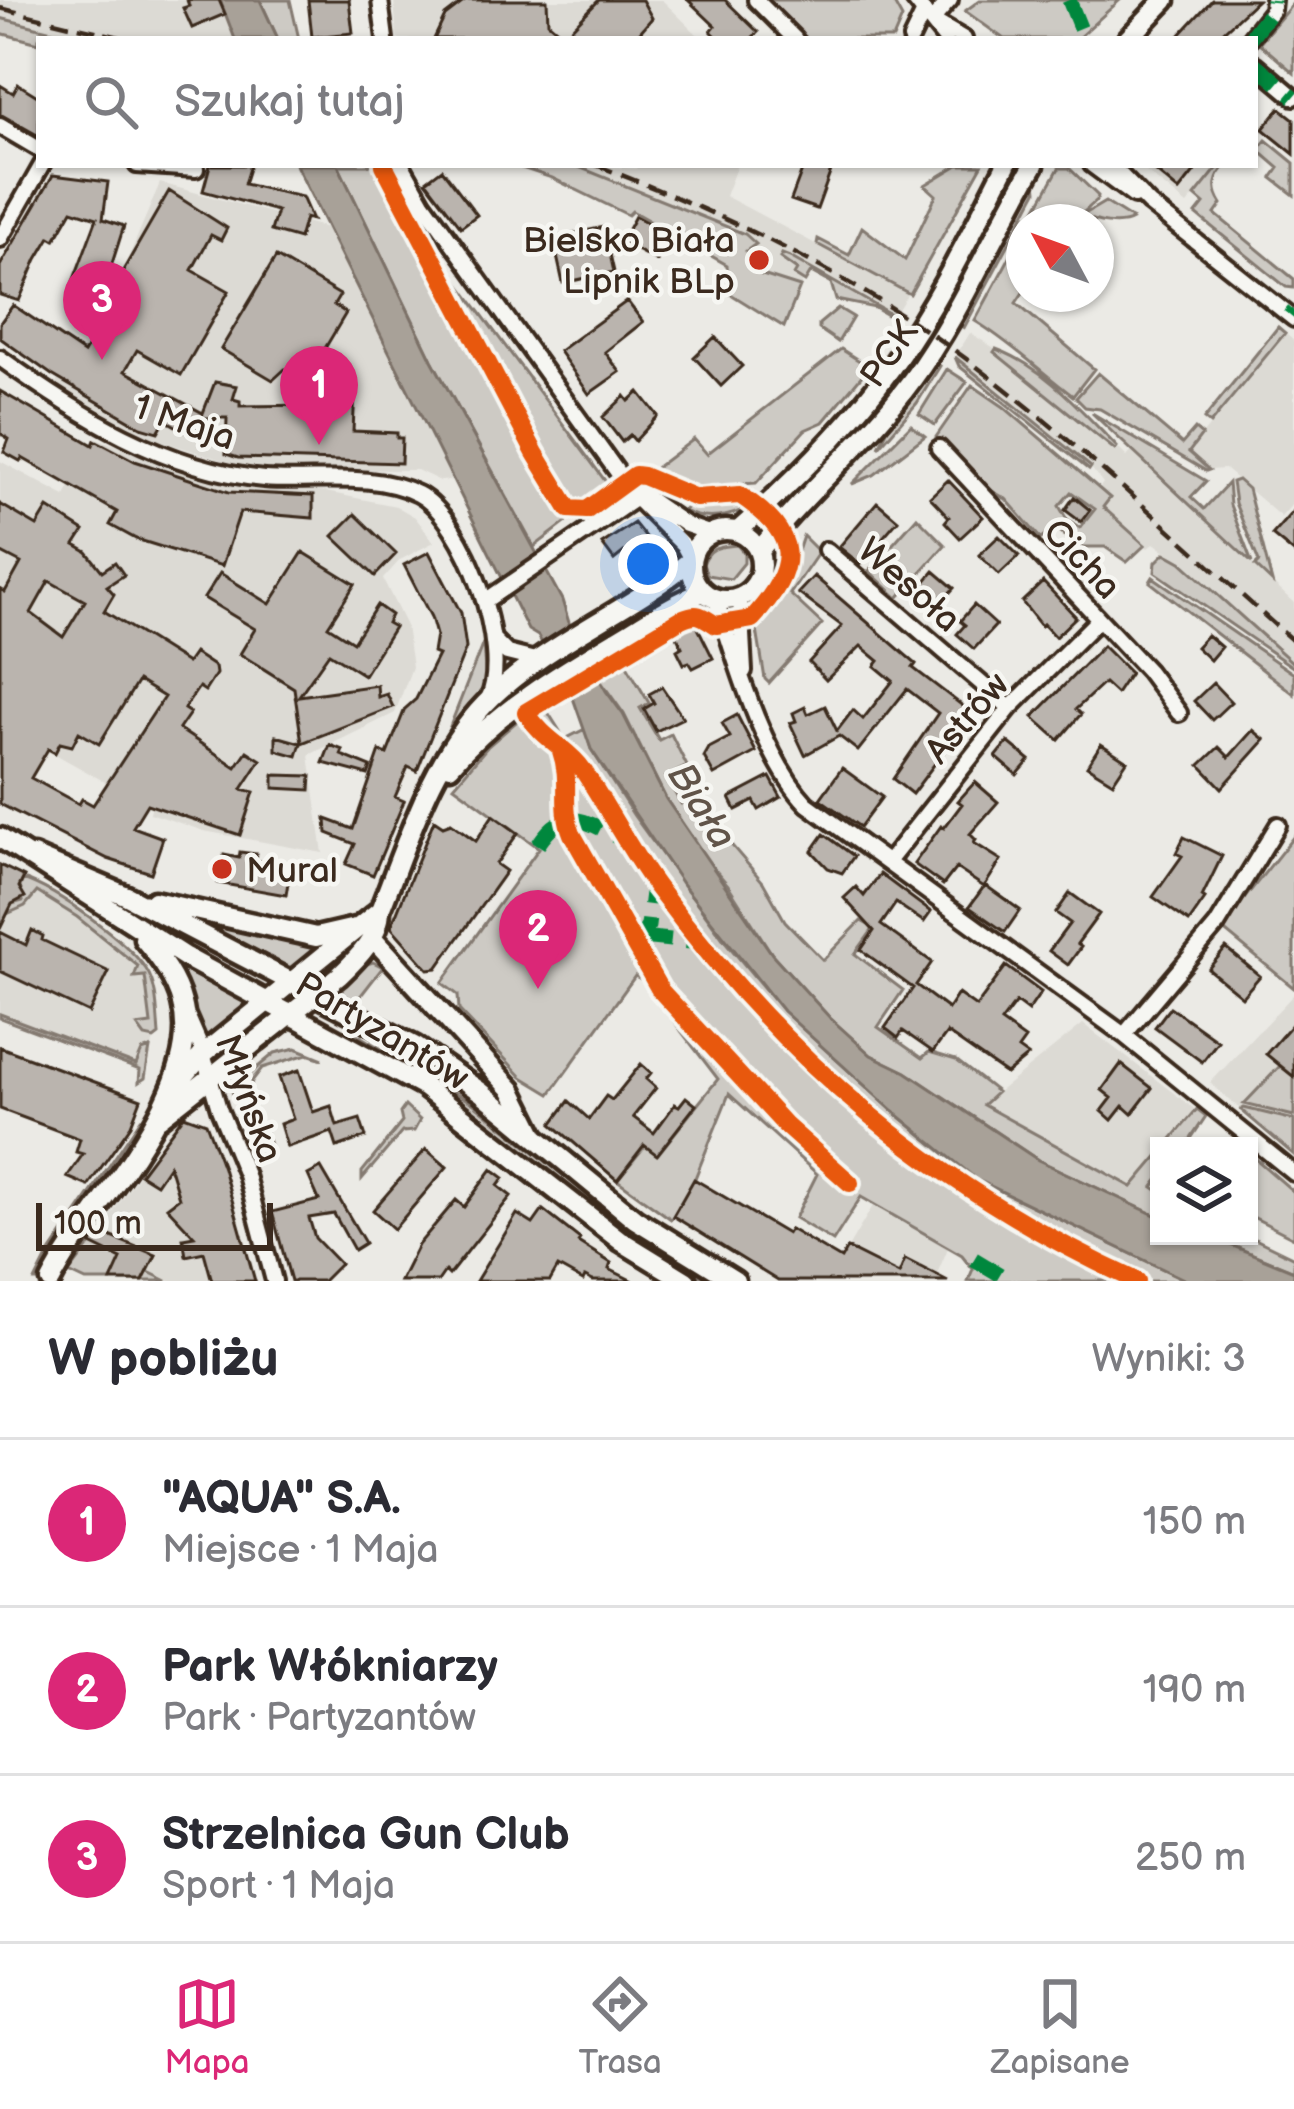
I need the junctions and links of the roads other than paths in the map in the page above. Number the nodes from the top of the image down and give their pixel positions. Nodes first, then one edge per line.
1 (380, 0) edge
2 (756, 0) edge
3 (950, 0) edge
4 (1165, 0) edge
5 (1273, 0) edge
6 (923, 11) edge
7 (1147, 17) junction
8 (385, 36) edge
9 (792, 36) edge
10 (943, 36) edge
11 (960, 36) edge
12 (1120, 36) edge
13 (1131, 36) edge
14 (1251, 36) edge
15 (1258, 67) edge
16 (1294, 97) edge
17 (0, 126) edge
18 (36, 147) edge
19 (40, 168) edge
20 (181, 168) edge
21 (404, 168) edge
22 (1005, 168) edge
23 (1032, 168) edge
24 (1096, 168) edge
25 (1114, 168) edge
26 (196, 169) dead end
27 (1149, 204) junction
28 (0, 239) edge
29 (1293, 315) edge
30 (0, 358) edge
31 (939, 448) dead end
32 (625, 482) junction
33 (636, 498) junction
34 (738, 531) junction
35 (709, 533) junction
36 (826, 550) dead end
37 (759, 551) junction
38 (691, 560) junction
39 (710, 596) junction
40 (740, 597) junction
41 (485, 601) junction
42 (1099, 619) junction
43 (493, 639) junction
44 (539, 661) junction
45 (750, 700) junction
46 (487, 702) junction
47 (1010, 708) junction
48 (1179, 713) dead end
49 (428, 793) junction
50 (1278, 825) dead end
51 (0, 838) edge
52 (33, 856) junction
53 (888, 862) junction
54 (127, 896) junction
55 (134, 926) junction
56 (366, 932) junction
57 (296, 982) junction
58 (316, 993) junction
59 (271, 1002) junction
60 (183, 1007) junction
61 (292, 1013) junction
62 (1124, 1035) junction
63 (203, 1054) junction
64 (211, 1077) junction
65 (169, 1095) junction
66 (159, 1118) junction
67 (536, 1138) junction
68 (1294, 1173) edge
69 (51, 1281) edge
70 (274, 1281) edge
71 (686, 1281) edge
72 (736, 1281) edge

1 - 8 street
2 - 9 street
3 - 6 street
4 - 7 street
5 - 14 street
6 - 10 street
6 - 11 street
7 - 12 street
7 - 13 street
15 - 16 street
17 - 18 street
19 - 28 street
20 - 26 street
21 - 32 street
22 - 34 street, PCK
23 - 37 street, PCK
24 - 27 street
25 - 27 street
27 - 29 street
30 - 41 street, 1 Maja
31 - 42 street, Cicha
32 - 33 street
32 - 35 street
33 - 38 street
33 - 41 street
34 - 35 street
34 - 37 street
35 - 38 street
36 - 47 street, Wesoła
37 - 40 street
38 - 39 street
38 - 44 street
39 - 40 street
39 - 45 street
39 - 49 street
40 - 45 street
41 - 43 street, 1 Maja
42 - 47 street, Astrów
42 - 48 street, Cicha
43 - 44 street
43 - 46 street, 1 Maja
44 - 46 street
45 - 53 street
46 - 49 street
47 - 53 street, Astrów
49 - 56 street
50 - 62 street
51 - 52 street, Partyzantów
52 - 54 street, Partyzantów
52 - 55 street, Partyzantów
53 - 62 street
54 - 56 street, Partyzantów
54 - 57 street, Partyzantów
55 - 59 street, Partyzantów
55 - 60 street
56 - 57 street
56 - 58 street
56 - 67 street, Partyzantów
57 - 58 street, Partyzantów
57 - 59 street
58 - 61 street
58 - 67 street, Partyzantów
59 - 61 street, Partyzantów
59 - 63 street
60 - 63 street, Młyńska
60 - 65 street
61 - 64 street
61 - 71 street, Partyzantów
62 - 68 street
63 - 64 street, Młyńska
63 - 65 street
64 - 66 street
64 - 70 street, Młyńska
65 - 66 street
66 - 69 street
67 - 72 street, Partyzantów

